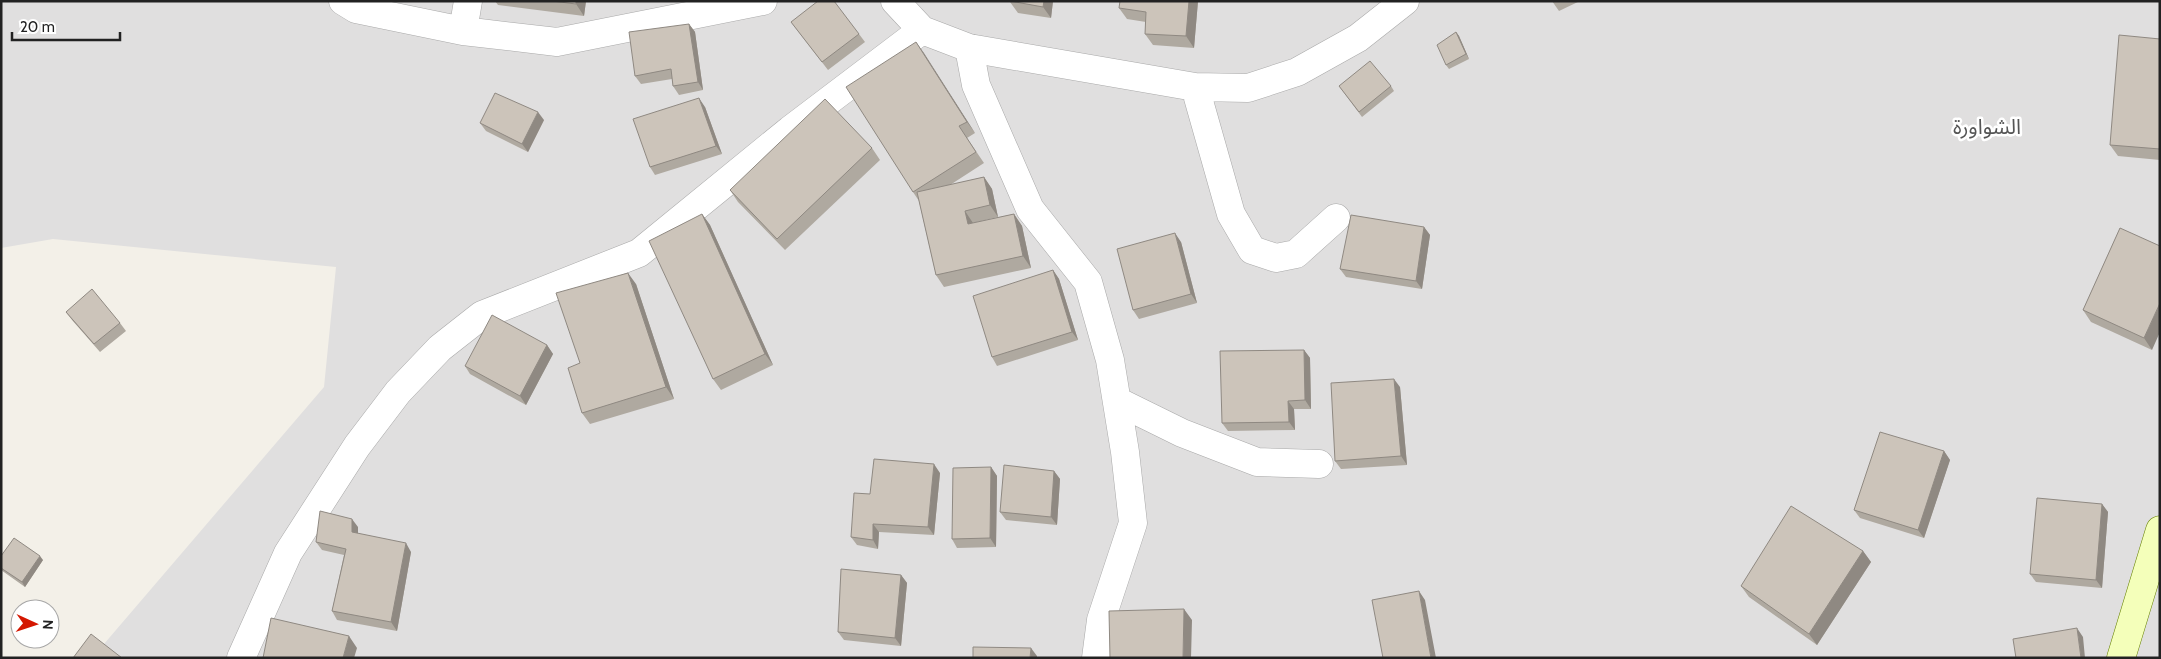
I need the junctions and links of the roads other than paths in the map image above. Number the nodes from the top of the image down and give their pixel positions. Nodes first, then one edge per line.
1 (343, 1) edge
2 (468, 1) edge
3 (764, 1) edge
4 (895, 1) edge
5 (1405, 1) edge
6 (922, 30) junction
7 (463, 31) junction
8 (969, 48) junction
9 (1195, 87) junction
10 (1336, 218) dead end
11 (1117, 401) junction
12 (1319, 464) dead end
13 (2160, 530) edge
14 (241, 658) edge
15 (1096, 658) edge
16 (2121, 658) edge

1 - 7 street
2 - 7 street
3 - 7 street
4 - 6 street
5 - 9 street
6 - 8 street
6 - 14 street
8 - 9 street
8 - 11 street
9 - 10 street
11 - 12 street
11 - 15 street
13 - 16 street

